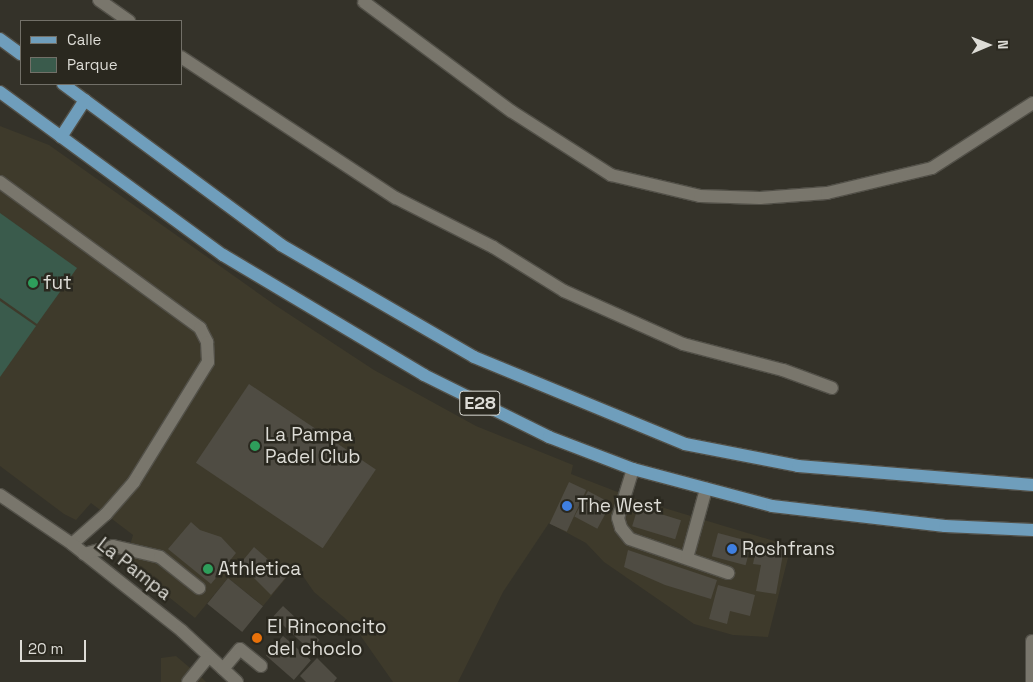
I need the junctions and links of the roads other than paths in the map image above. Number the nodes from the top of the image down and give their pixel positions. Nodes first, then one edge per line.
1 (99, 0) edge
2 (364, 2) dead end
3 (128, 20) edge
4 (0, 39) edge
5 (20, 53) edge
6 (182, 58) edge
7 (64, 85) edge
8 (0, 92) edge
9 (85, 100) junction
10 (1033, 103) edge
11 (61, 137) junction
12 (0, 182) edge
13 (832, 388) dead end
14 (633, 469) junction
15 (1033, 485) edge
16 (706, 489) junction
17 (0, 495) edge
18 (1033, 530) edge
19 (72, 544) junction
20 (84, 554) junction
21 (687, 558) junction
22 (728, 573) dead end
23 (199, 588) dead end
24 (1032, 641) edge
25 (208, 657) junction
26 (261, 666) dead end
27 (223, 669) junction
28 (188, 682) edge
29 (236, 682) edge
30 (1032, 682) edge

1 - 3 street
2 - 10 street
4 - 5 main road
6 - 13 street
7 - 9 main road, E28
8 - 11 main road, E28
9 - 11 main road
9 - 15 main road, E28
11 - 14 main road, E28
12 - 19 street
14 - 16 main road, E28
14 - 21 street
16 - 18 main road, E28
16 - 21 street
17 - 19 street, La Pampa
19 - 20 street, La Pampa
20 - 23 street
20 - 25 street, La Pampa
21 - 22 street
24 - 30 street
25 - 27 street, La Pampa
25 - 28 street
26 - 27 street
27 - 29 street, La Pampa

